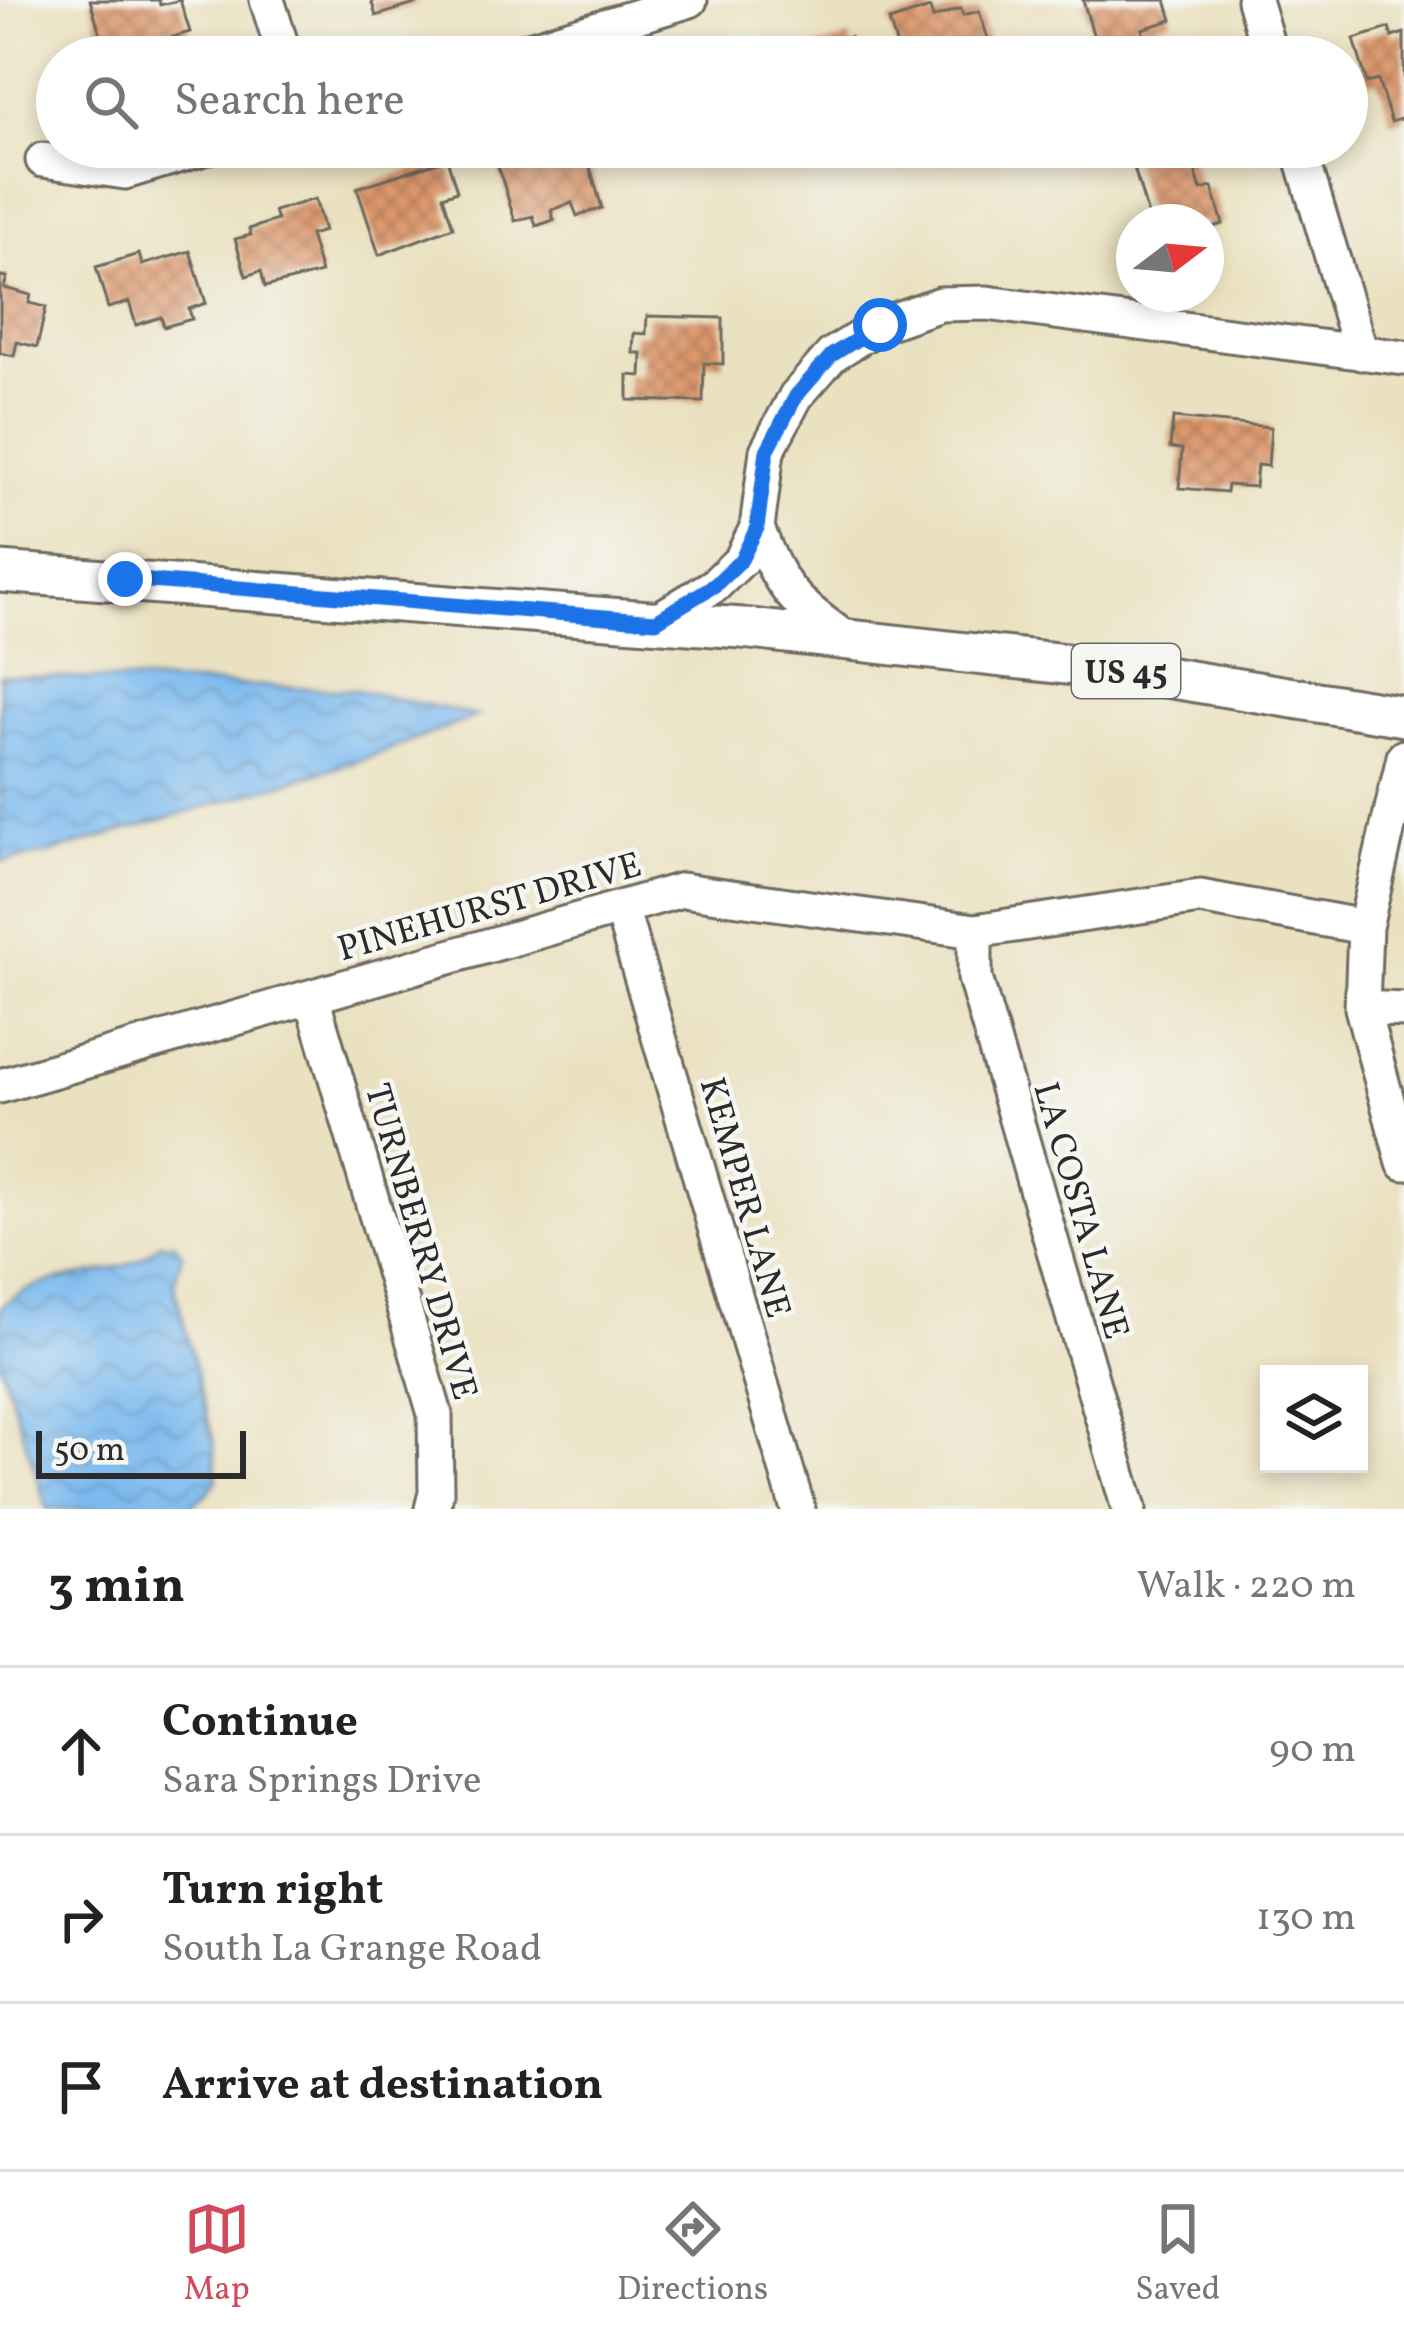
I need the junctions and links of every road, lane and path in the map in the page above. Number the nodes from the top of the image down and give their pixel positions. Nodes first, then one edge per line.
1 (267, 0) edge
2 (690, 0) edge
3 (1254, 0) edge
4 (278, 36) edge
5 (572, 36) edge
6 (1265, 36) edge
7 (98, 168) edge
8 (138, 168) edge
9 (1305, 168) edge
10 (1361, 353) junction
11 (1404, 358) edge
12 (757, 528) junction
13 (0, 572) edge
14 (656, 621) junction
15 (847, 640) junction
16 (1404, 716) edge
17 (1404, 758) edge
18 (621, 908) junction
19 (1365, 927) junction
20 (975, 931) junction
21 (312, 997) junction
22 (1362, 1008) junction
23 (1404, 1010) edge
24 (0, 1086) edge
25 (1404, 1163) edge
26 (432, 1509) edge
27 (798, 1509) edge
28 (1129, 1509) edge

1 - 4 street
2 - 5 street
3 - 6 street
7 - 8 street
9 - 10 street
10 - 11 street
10 - 12 street
12 - 14 street
12 - 15 street
13 - 14 main road, US 45
14 - 15 main road, US 45
15 - 16 main road, US 45
17 - 19 street
18 - 20 street, PINEHURST DRIVE
18 - 21 street, PINEHURST DRIVE
18 - 27 street, KEMPER LANE
19 - 20 street, PINEHURST DRIVE
19 - 22 street
20 - 28 street, LA COSTA LANE
21 - 24 street, PINEHURST DRIVE
21 - 26 street, TURNBERRY DRIVE
22 - 23 street
22 - 25 street

